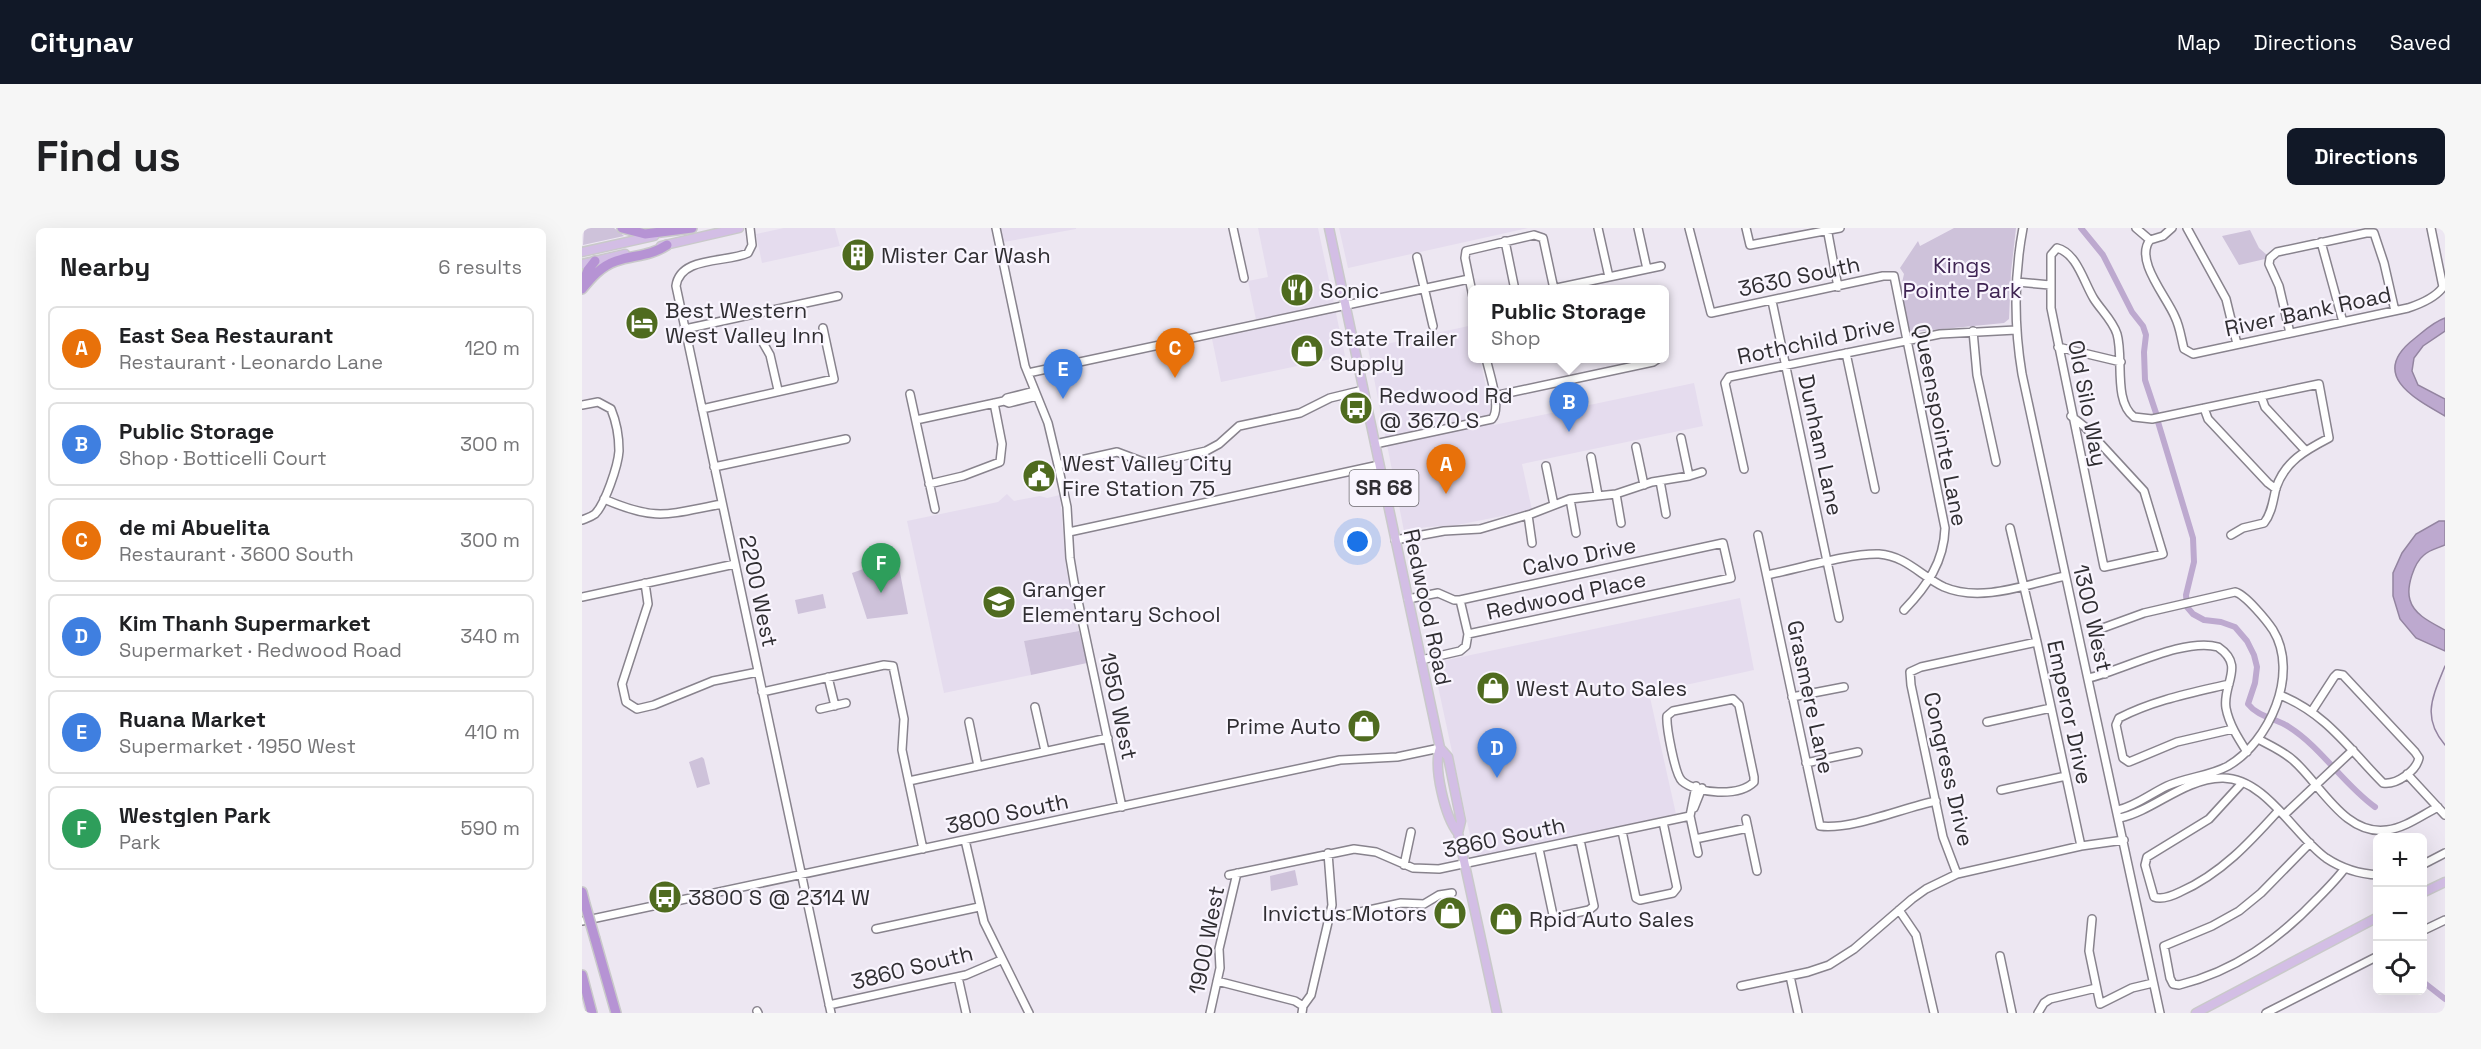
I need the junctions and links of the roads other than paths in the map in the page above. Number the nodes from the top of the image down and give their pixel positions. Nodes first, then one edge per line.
1 (622, 228) edge
2 (692, 228) edge
3 (739, 228) edge
4 (750, 228) edge
5 (996, 228) edge
6 (1233, 228) edge
7 (1329, 228) edge
8 (1598, 228) edge
9 (1638, 228) edge
10 (1689, 228) edge
11 (1746, 228) edge
12 (1840, 228) edge
13 (2023, 228) edge
14 (2136, 228) edge
15 (2172, 228) edge
16 (2187, 228) edge
17 (2432, 228) edge
18 (1827, 229) edge
19 (2150, 240) junction
20 (1504, 242) junction
21 (2321, 243) junction
22 (667, 245) junction
23 (582, 252) edge
24 (1417, 257) dead end
25 (595, 261) junction
26 (582, 264) edge
27 (1661, 266) dead end
28 (1647, 269) junction
29 (1894, 276) joint
30 (1609, 277) junction
31 (1244, 279) dead end
32 (1469, 279) junction
33 (2017, 282) junction
34 (1470, 285) edge
35 (1514, 285) edge
36 (1551, 285) edge
37 (1571, 285) edge
38 (2050, 285) junction
39 (582, 287) edge
40 (1838, 287) junction
41 (1424, 289) junction
42 (838, 296) dead end
43 (1772, 301) junction
44 (1346, 306) junction
45 (2395, 311) junction
46 (2343, 322) junction
47 (1432, 326) dead end
48 (823, 328) dead end
49 (685, 329) junction
50 (2016, 330) junction
51 (1973, 331) junction
52 (2290, 333) junction
53 (1906, 340) junction
54 (762, 341) dead end
55 (2237, 344) junction
56 (2058, 347) junction
57 (1846, 353) junction
58 (2121, 362) junction
59 (1487, 363) edge
60 (1648, 363) edge
61 (1786, 366) junction
62 (1028, 373) junction
63 (778, 390) junction
64 (1364, 390) junction
65 (910, 394) dead end
66 (1036, 394) junction
67 (1494, 396) junction
68 (2261, 396) junction
69 (994, 403) junction
70 (582, 405) edge
71 (2204, 408) junction
72 (702, 409) junction
73 (2071, 416) junction
74 (915, 420) junction
75 (1681, 438) dead end
76 (846, 439) dead end
77 (1375, 444) junction
78 (1636, 447) dead end
79 (2305, 450) junction
80 (1591, 457) dead end
81 (1995, 462) dead end
82 (1058, 465) junction
83 (1379, 465) junction
84 (1546, 466) dead end
85 (714, 467) junction
86 (1744, 470) dead end
87 (1702, 472) dead end
88 (1689, 476) junction
89 (1660, 480) junction
90 (929, 484) junction
91 (1644, 485) junction
92 (1875, 489) dead end
93 (2276, 489) junction
94 (1616, 494) junction
95 (1598, 495) junction
96 (604, 499) junction
97 (1570, 499) junction
98 (722, 504) junction
99 (1554, 505) junction
100 (935, 509) dead end
101 (1666, 514) dead end
102 (1528, 515) junction
103 (582, 520) edge
104 (1621, 523) dead end
105 (2010, 528) dead end
106 (1069, 532) junction
107 (1576, 533) dead end
108 (1758, 535) dead end
109 (2231, 535) dead end
110 (1395, 540) junction
111 (1532, 543) dead end
112 (1828, 562) junction
113 (735, 564) junction
114 (1767, 575) junction
115 (2065, 576) junction
116 (1731, 578) joint
117 (1930, 578) junction
118 (645, 583) junction
119 (2024, 585) junction
120 (582, 597) edge
121 (1408, 599) junction
122 (1460, 600) junction
123 (1904, 610) dead end
124 (1839, 618) dead end
125 (1468, 634) junction
126 (2037, 642) junction
127 (1421, 660) junction
128 (758, 672) junction
129 (2105, 675) junction
130 (828, 677) junction
131 (2089, 678) junction
132 (2229, 684) junction
133 (1844, 687) dead end
134 (762, 692) junction
135 (2280, 695) junction
136 (1792, 697) junction
137 (846, 703) dead end
138 (835, 706) junction
139 (1035, 707) dead end
140 (2051, 708) junction
141 (820, 709) dead end
142 (2312, 711) junction
143 (969, 722) dead end
144 (1986, 722) dead end
145 (2233, 729) junction
146 (1108, 738) junction
147 (2258, 739) junction
148 (1440, 748) junction
149 (2353, 750) junction
150 (1045, 751) junction
151 (2247, 752) junction
152 (1858, 753) dead end
153 (1806, 763) junction
154 (978, 766) junction
155 (2407, 774) junction
156 (2066, 776) junction
157 (909, 781) junction
158 (2242, 783) junction
159 (2316, 784) junction
160 (1699, 787) junction
161 (2001, 790) dead end
162 (1936, 801) junction
163 (1122, 807) junction
164 (2438, 807) junction
165 (2282, 812) junction
166 (2119, 814) junction
167 (2445, 815) edge
168 (1690, 816) junction
169 (1746, 819) dead end
170 (1663, 822) junction
171 (1748, 828) junction
172 (1622, 831) junction
173 (1411, 832) dead end
174 (1695, 839) junction
175 (965, 840) junction
176 (1580, 840) junction
177 (2124, 840) junction
178 (2310, 843) junction
179 (2081, 846) junction
180 (923, 849) junction
181 (1539, 849) junction
182 (1328, 853) junction
183 (1698, 853) dead end
184 (2445, 853) edge
185 (2427, 862) edge
186 (1404, 865) junction
187 (1465, 865) junction
188 (2345, 868) junction
189 (1757, 871) dead end
190 (1233, 874) joint
191 (1956, 874) junction
192 (801, 875) junction
193 (2373, 875) edge
194 (2445, 882) edge
195 (2427, 891) edge
196 (582, 892) edge
197 (1452, 893) dead end
198 (979, 907) junction
199 (1899, 910) junction
200 (1330, 914) junction
201 (2092, 919) dead end
202 (2373, 920) edge
203 (2445, 920) edge
204 (582, 921) edge
205 (876, 929) dead end
206 (2427, 929) edge
207 (2000, 956) dead end
208 (2373, 959) edge
209 (1001, 960) junction
210 (582, 975) edge
211 (1790, 976) junction
212 (958, 977) junction
213 (1217, 981) junction
214 (2153, 983) junction
215 (1741, 986) dead end
216 (2097, 988) junction
217 (829, 1005) junction
218 (1303, 1010) edge
219 (592, 1013) edge
220 (616, 1013) edge
221 (831, 1013) edge
222 (966, 1013) edge
223 (1029, 1013) edge
224 (1210, 1013) edge
225 (1497, 1013) edge
226 (1798, 1013) edge
227 (1934, 1013) edge
228 (2012, 1013) edge
229 (2038, 1013) edge
230 (2160, 1013) edge
231 (2196, 1013) edge
232 (2266, 1013) edge

1 - 2 highway
2 - 23 main road
3 - 22 main road
4 - 49 street, 2200 West
5 - 62 street, 1950 West
6 - 31 street
7 - 44 main road, Redwood Road / SR 68
8 - 30 street
9 - 28 street
10 - 43 street, 3630 South
11 - 18 street
12 - 18 street
13 - 33 street, 1300 West
14 - 19 street
15 - 19 street
16 - 55 street
17 - 45 street, River Bank Road
18 - 40 street
19 - 55 street, River Bank Road
20 - 32 street
20 - 35 street
20 - 36 street
21 - 45 street
21 - 46 street
21 - 52 street
22 - 25 main road
22 - 39 highway
24 - 41 street
25 - 26 main road
25 - 39 highway
27 - 28 street
28 - 30 street
29 - 40 street, 3630 South
29 - 53 street, Queenspointe Lane
30 - 37 street
32 - 34 street
32 - 41 street
33 - 38 street
33 - 50 street, 1300 West
38 - 56 street, Old Silo Way
38 - 58 street, Old Silo Way
40 - 43 street, 3630 South
41 - 44 street
41 - 47 street
42 - 49 street
43 - 61 street, Dunham Lane
44 - 62 street
44 - 64 main road, Redwood Road / SR 68
45 - 46 street, River Bank Road
46 - 52 street, River Bank Road
48 - 63 street
49 - 72 street, 2200 West
50 - 51 street, Rothchild Drive
50 - 115 street, 1300 West
51 - 53 street, Rothchild Drive
51 - 81 street
52 - 55 street, River Bank Road
53 - 57 street, Rothchild Drive
53 - 117 street, Queenspointe Lane
54 - 63 street
56 - 58 street
56 - 73 street, Old Silo Way
57 - 61 street, Rothchild Drive
57 - 92 street
58 - 71 street
59 - 67 street
60 - 67 street
61 - 86 street, Rothchild Drive
61 - 112 street, Dunham Lane
62 - 66 street, 1950 West
63 - 72 street
64 - 77 main road, Redwood Road / SR 68
64 - 82 street
65 - 74 street
66 - 69 street
66 - 82 street, 1950 West
67 - 77 street
68 - 71 street
68 - 79 street
68 - 79 street
69 - 74 street
69 - 90 street
70 - 96 street
71 - 93 street
72 - 85 street, 2200 West
73 - 73 street, Old Silo Way
74 - 90 street
75 - 88 street
76 - 85 street
77 - 83 main road, Redwood Road / SR 68
78 - 91 street
79 - 93 street
80 - 95 street
82 - 106 street, 1950 West
83 - 106 street
83 - 110 main road, Redwood Road / SR 68
84 - 99 street
85 - 98 street, 2200 West
87 - 88 street
88 - 89 street
89 - 91 street
89 - 101 street
90 - 100 street
91 - 94 street
93 - 109 street
94 - 95 street
94 - 104 street
95 - 97 street
96 - 98 street
96 - 103 street
97 - 99 street
97 - 107 street
98 - 113 street, 2200 West
99 - 102 street
102 - 110 street
102 - 111 street
105 - 119 street, Emperor Drive
106 - 146 street, 1950 West
108 - 114 street, Grasmere Lane
110 - 121 main road, Redwood Road / SR 68
112 - 114 street
112 - 117 street
112 - 124 street, Dunham Lane
113 - 118 street
113 - 128 street, 2200 West
114 - 136 street, Grasmere Lane
115 - 119 street
115 - 131 street, 1300 West
116 - 122 street, Calvo Drive
116 - 125 street, Redwood Place
117 - 119 street
117 - 123 street, Queenspointe Lane
118 - 120 street
118 - 128 street
119 - 126 street, Emperor Drive
121 - 122 street, Calvo Drive
121 - 127 main road, Redwood Road / SR 68
122 - 125 street
125 - 127 street, Redwood Place
126 - 140 street, Emperor Drive
126 - 162 street, Congress Drive
127 - 148 main road, Redwood Road / SR 68
128 - 134 street, 2200 West
129 - 131 street
129 - 132 street
129 - 135 street
130 - 134 street
130 - 138 street
130 - 157 street
131 - 166 street, 1300 West
132 - 145 street
132 - 145 street
133 - 136 street
134 - 192 street, 2200 West
135 - 142 street
135 - 147 street
136 - 153 street, Grasmere Lane
137 - 138 street
138 - 141 street
139 - 150 street
140 - 144 street
140 - 156 street, Emperor Drive
142 - 149 street
142 - 155 street
143 - 154 street
145 - 151 street
146 - 150 street
146 - 163 street, 1950 West
147 - 151 street
147 - 159 street
148 - 163 street, 3800 South
148 - 187 main road, Redwood Road / SR 68
149 - 155 street
149 - 159 street
150 - 154 street
151 - 166 street
152 - 153 street
153 - 162 street, Grasmere Lane
154 - 157 street
155 - 164 street
156 - 161 street
156 - 179 street, Emperor Drive
157 - 180 street
158 - 165 street
158 - 165 street
158 - 166 street
159 - 164 street
159 - 165 street
160 - 160 street
160 - 168 street
162 - 191 street, Congress Drive
163 - 175 street, 3800 South
164 - 167 street
165 - 178 street
166 - 177 street, 1300 West
168 - 170 street, 3860 South
168 - 174 street
169 - 171 street
170 - 172 street, 3860 South
170 - 172 street
171 - 174 street
171 - 189 street
172 - 176 street, 3860 South
173 - 186 street
174 - 183 street
175 - 180 street, 3800 South
175 - 198 street
176 - 181 street, 3860 South
176 - 181 street
177 - 179 street
177 - 214 street, 1300 West
178 - 188 street
178 - 188 street
179 - 191 street
180 - 192 street, 3800 South
181 - 187 street, 3860 South
182 - 186 street, 3860 South
182 - 190 street, 3860 South
182 - 200 street
184 - 185 street
186 - 187 street, 3860 South
187 - 225 main road, Redwood Road / SR 68
188 - 193 street
190 - 213 street, 1900 West
191 - 199 street
192 - 204 street, 3800 South
192 - 217 street, 2200 West
194 - 195 main road
196 - 220 highway, bridge
197 - 200 street
198 - 205 street
198 - 209 street
199 - 211 street
199 - 227 street
200 - 218 street
201 - 216 street
202 - 231 main road
203 - 206 street
207 - 228 street
208 - 232 street
209 - 212 street, 3860 South
209 - 223 street
210 - 219 highway
211 - 215 street
211 - 226 street
212 - 217 street, 3860 South
212 - 222 street
213 - 218 street
213 - 224 street, 1900 West
214 - 216 street
214 - 230 street, 1300 West
216 - 229 street
217 - 221 street, 2200 West

